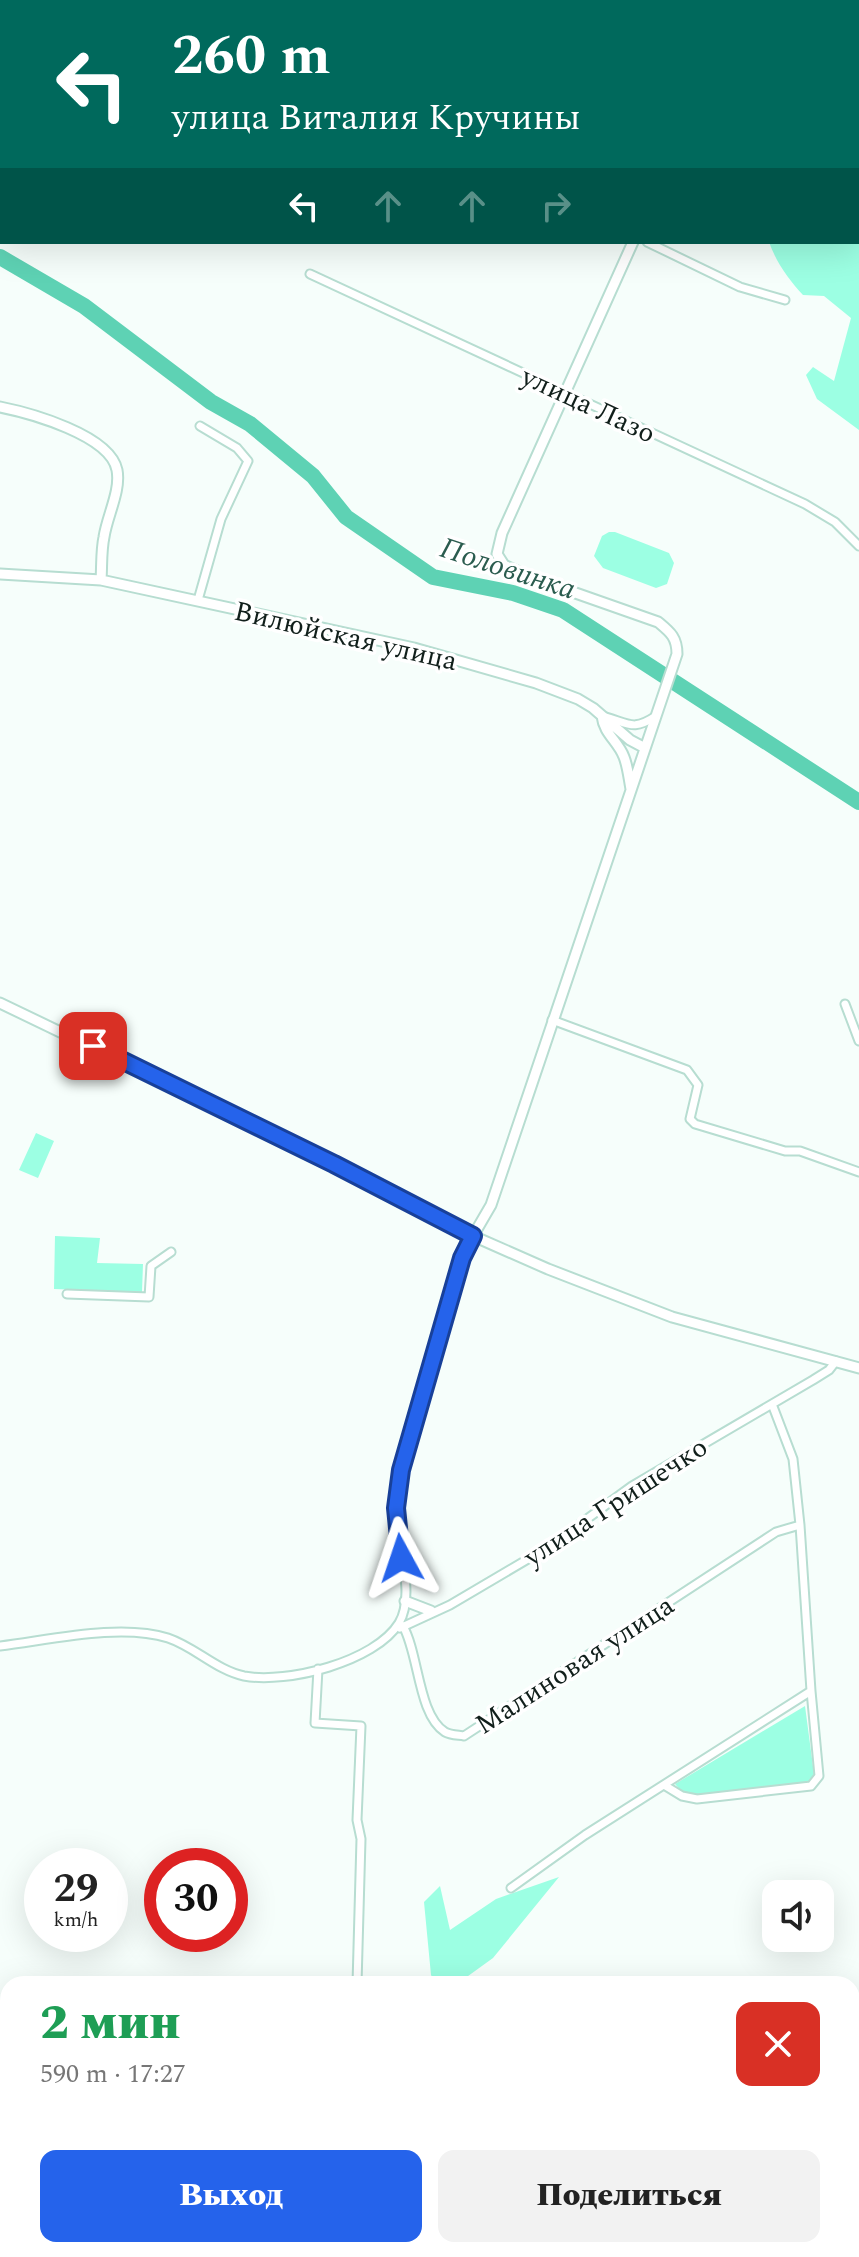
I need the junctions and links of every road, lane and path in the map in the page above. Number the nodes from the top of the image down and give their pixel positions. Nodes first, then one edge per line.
1 (632, 244) edge
2 (651, 244) edge
3 (310, 274) dead end
4 (785, 300) dead end
5 (565, 393) junction
6 (0, 407) edge
7 (200, 426) dead end
8 (859, 546) edge
9 (0, 574) edge
10 (101, 580) junction
11 (198, 600) junction
12 (657, 713) junction
13 (602, 716) junction
14 (645, 748) junction
15 (631, 790) junction
16 (0, 1003) edge
17 (845, 1004) dead end
18 (553, 1017) junction
19 (859, 1041) edge
20 (859, 1172) edge
21 (473, 1236) junction
22 (171, 1252) dead end
23 (67, 1294) dead end
24 (836, 1361) junction
25 (859, 1368) edge
26 (772, 1404) junction
27 (800, 1525) junction
28 (405, 1601) junction
29 (431, 1611) junction
30 (403, 1626) junction
31 (389, 1635) junction
32 (0, 1646) edge
33 (318, 1669) junction
34 (811, 1691) junction
35 (664, 1785) junction
36 (511, 1888) dead end
37 (357, 1976) edge

1 - 5 street
2 - 4 street
3 - 5 street, улица Лазо
5 - 8 street, улица Лазо
5 - 12 street
6 - 10 street
7 - 11 street
9 - 10 street, Вилюйская улица
10 - 11 street, Вилюйская улица
11 - 13 street, Вилюйская улица
12 - 13 street
12 - 14 street
13 - 14 street, Вилюйская улица
13 - 15 street
14 - 15 street
15 - 18 street
16 - 21 street
17 - 19 street
18 - 20 street
18 - 21 street
21 - 24 street
21 - 28 street
22 - 23 street
24 - 25 street
24 - 26 street, улица Гришечко
26 - 27 street
26 - 29 street, улица Гришечко
27 - 30 street, Малиновая улица
27 - 34 street
28 - 29 street
28 - 31 street
29 - 30 street, улица Гришечко
30 - 31 street, улица Гришечко
31 - 33 street, улица Гришечко
32 - 33 street, улица Гришечко
33 - 37 street
34 - 35 street
34 - 35 street
35 - 36 street

